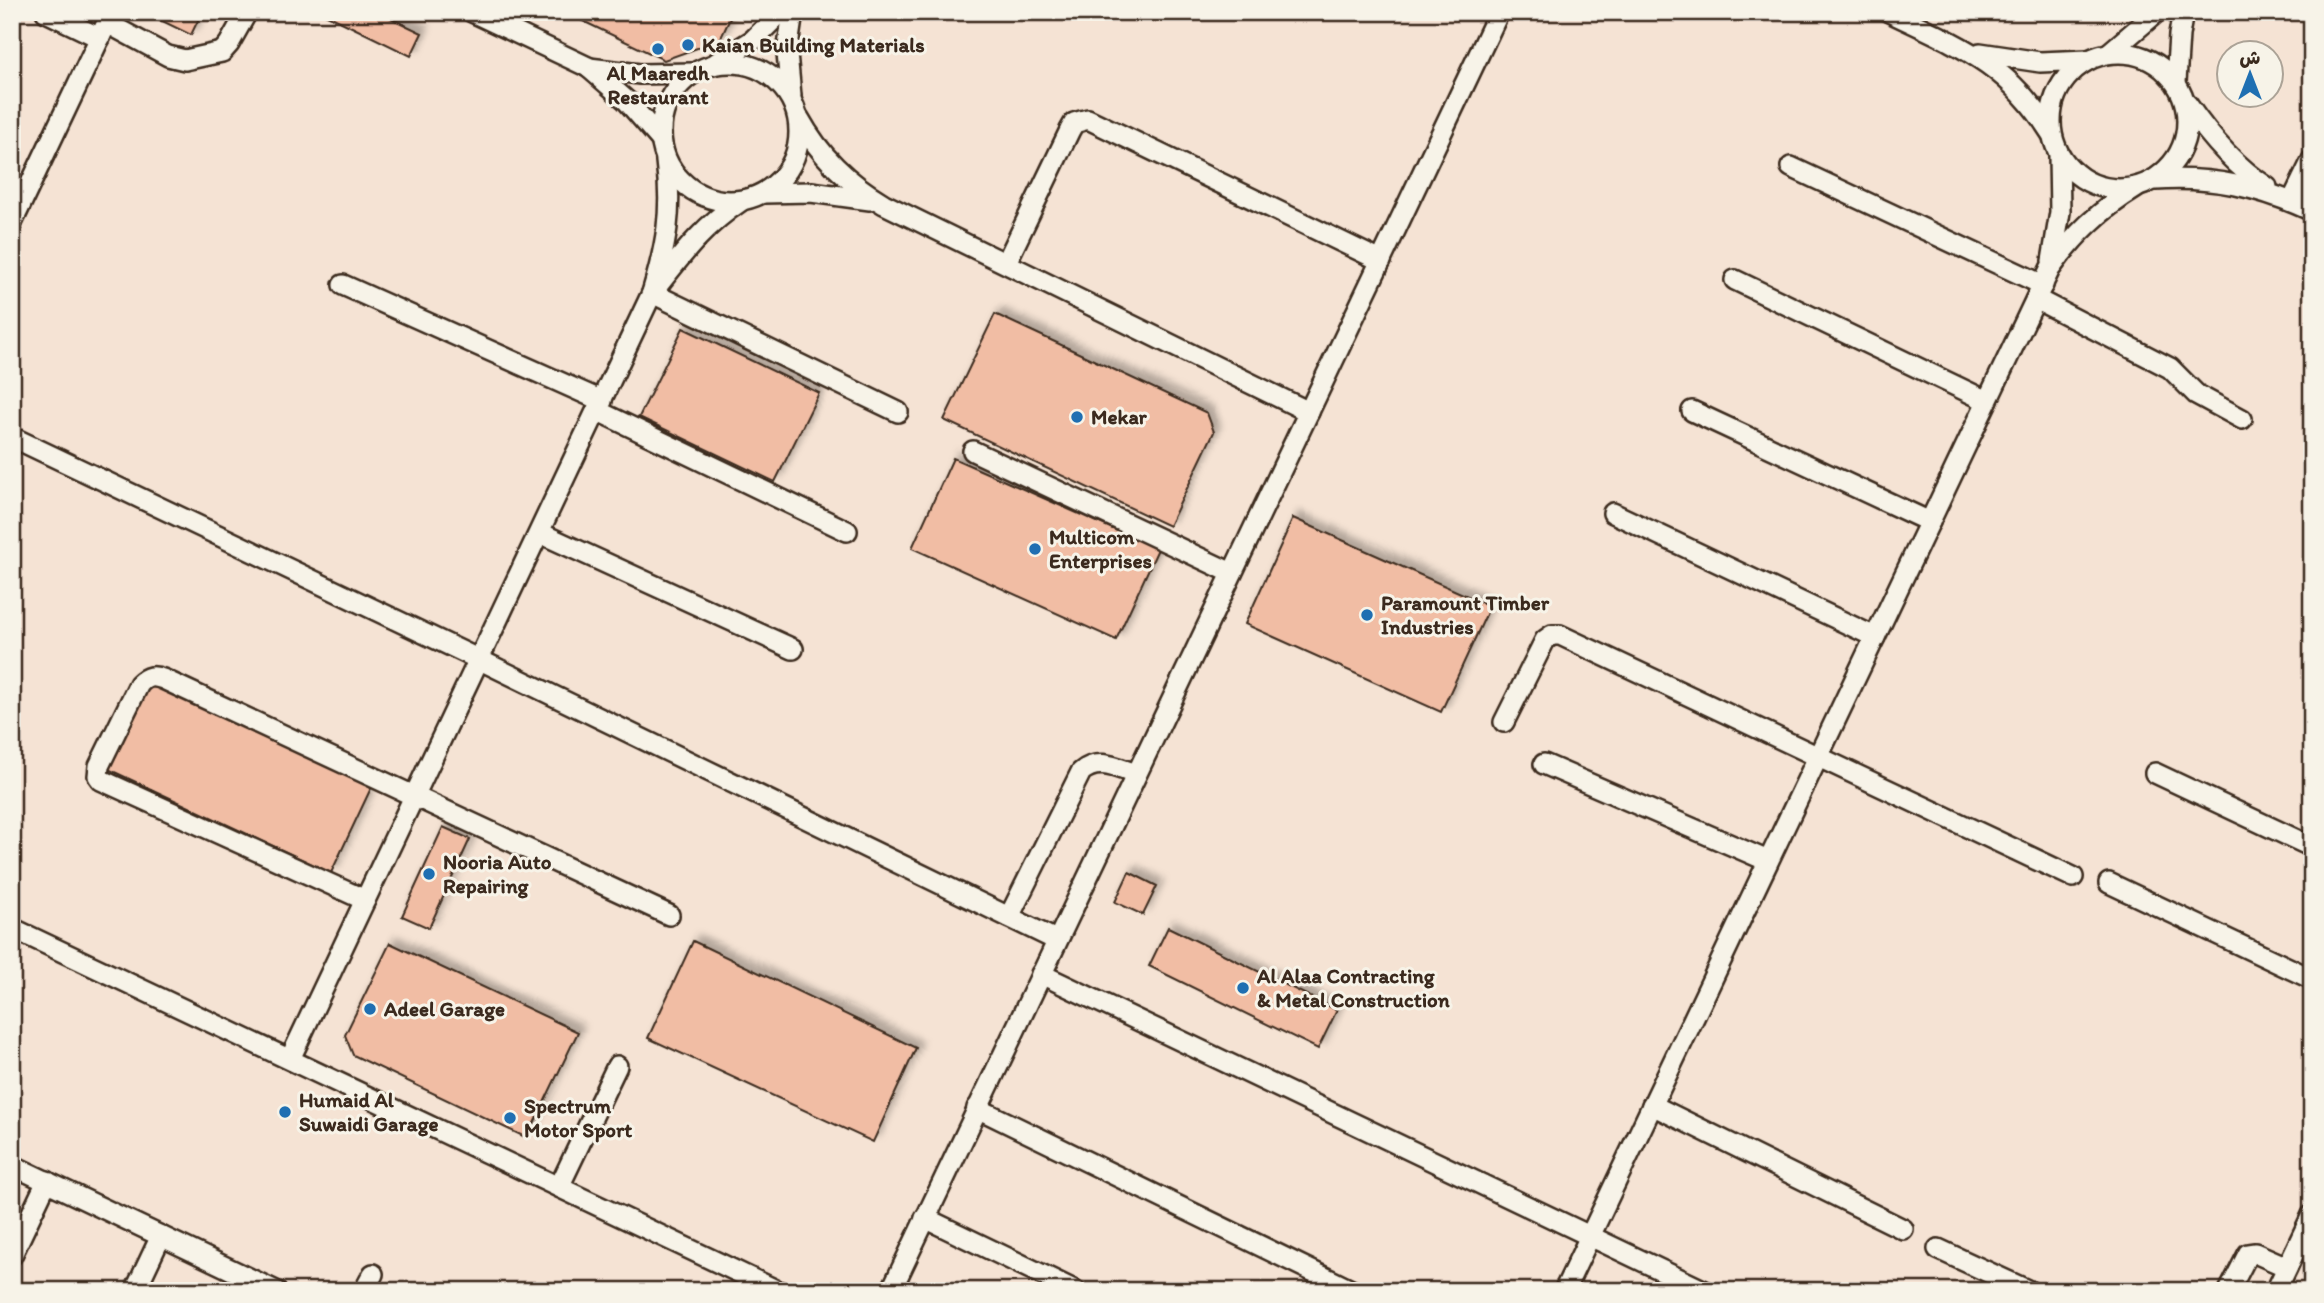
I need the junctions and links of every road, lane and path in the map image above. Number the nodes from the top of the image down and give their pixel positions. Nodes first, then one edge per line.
1 (46, 12) edge
2 (247, 12) edge
3 (472, 12) edge
4 (781, 12) edge
5 (793, 12) edge
6 (1889, 12) edge
7 (2157, 12) edge
8 (2183, 12) edge
9 (1492, 15) edge
10 (107, 25) edge
11 (1968, 51) junction
12 (2109, 53) junction
13 (2088, 60) junction
14 (713, 64) junction
15 (588, 67) junction
16 (693, 73) junction
17 (2176, 82) junction
18 (791, 97) junction
19 (2186, 102) junction
20 (799, 118) junction
21 (2052, 134) junction
22 (661, 140) junction
23 (2059, 155) junction
24 (2312, 160) edge
25 (666, 161) junction
26 (1791, 167) dead end
27 (2156, 180) junction
28 (2136, 188) junction
29 (762, 194) junction
30 (2287, 199) junction
31 (741, 201) junction
32 (884, 204) junction
33 (2312, 211) edge
34 (12, 223) edge
35 (1381, 261) junction
36 (1006, 263) junction
37 (1735, 279) dead end
38 (2043, 284) junction
39 (343, 285) dead end
40 (652, 293) junction
41 (1987, 401) junction
42 (600, 406) junction
43 (1692, 411) dead end
44 (898, 412) dead end
45 (1310, 412) junction
46 (2242, 419) dead end
47 (12, 437) edge
48 (973, 452) dead end
49 (1613, 513) dead end
50 (1930, 522) junction
51 (847, 531) dead end
52 (540, 533) junction
53 (1232, 573) junction
54 (1875, 637) junction
55 (793, 649) dead end
56 (480, 660) junction
57 (1504, 722) dead end
58 (1819, 755) junction
59 (1544, 764) dead end
60 (2155, 773) dead end
61 (1136, 774) junction
62 (415, 796) junction
63 (2312, 847) edge
64 (1768, 861) junction
65 (2073, 877) dead end
66 (2109, 883) dead end
67 (365, 900) junction
68 (669, 915) dead end
69 (1009, 917) junction
70 (12, 928) edge
71 (1056, 940) junction
72 (1041, 974) junction
73 (2312, 979) edge
74 (290, 1059) junction
75 (617, 1066) dead end
76 (1652, 1105) junction
77 (977, 1108) junction
78 (12, 1165) edge
79 (47, 1181) junction
80 (559, 1187) junction
81 (2312, 1215) edge
82 (925, 1218) junction
83 (1903, 1229) dead end
84 (160, 1236) junction
85 (1590, 1236) junction
86 (1938, 1249) dead end
87 (12, 1255) edge
88 (2287, 1267) junction
89 (135, 1291) edge
90 (276, 1291) edge
91 (778, 1291) edge
92 (891, 1291) edge
93 (1076, 1291) edge
94 (1353, 1291) edge
95 (1564, 1291) edge
96 (1706, 1291) edge
97 (2029, 1291) edge
98 (2229, 1291) edge
99 (2276, 1291) edge

1 - 10 street
2 - 10 street
3 - 15 street
4 - 14 street
5 - 18 street
6 - 11 street
7 - 12 street
8 - 17 street
9 - 35 street
10 - 34 street
11 - 13 street
11 - 21 street
12 - 13 street
12 - 17 street
13 - 21 street
14 - 16 street
14 - 18 street
15 - 16 street
15 - 22 street
16 - 22 street
17 - 19 street
18 - 20 street
19 - 27 street
19 - 30 street
20 - 29 street
20 - 32 street
21 - 23 street
22 - 25 street
23 - 28 street
23 - 38 street
24 - 30 street
25 - 31 street
25 - 40 street
26 - 38 street
27 - 28 street
27 - 30 street
28 - 38 street
29 - 31 street
29 - 32 street
30 - 33 street
31 - 40 street
32 - 36 street
35 - 36 street
35 - 45 street
36 - 45 street
37 - 41 street
38 - 41 street
38 - 46 street
39 - 42 street
40 - 42 street
40 - 44 street
41 - 50 street
42 - 51 street
42 - 52 street
43 - 50 street
45 - 53 street
47 - 56 street
48 - 53 street
49 - 54 street
50 - 54 street
52 - 55 street
52 - 56 street
53 - 61 street
54 - 58 street
56 - 62 street
56 - 69 street
57 - 58 street
58 - 64 street
58 - 65 street
59 - 64 street
60 - 63 street
61 - 69 street
61 - 71 street
62 - 67 street
62 - 67 street
62 - 68 street
64 - 76 street
66 - 73 street
67 - 74 street
69 - 71 street
70 - 74 street
71 - 72 street
72 - 77 street
72 - 85 street
74 - 80 street
75 - 80 street
76 - 83 street
76 - 85 street
77 - 82 street
77 - 94 street
78 - 79 street
79 - 84 street
79 - 87 street
80 - 91 street
81 - 88 street
82 - 92 street
82 - 93 street
84 - 89 street
84 - 90 street
85 - 95 street
85 - 96 street
86 - 97 street
88 - 98 street
88 - 99 street

